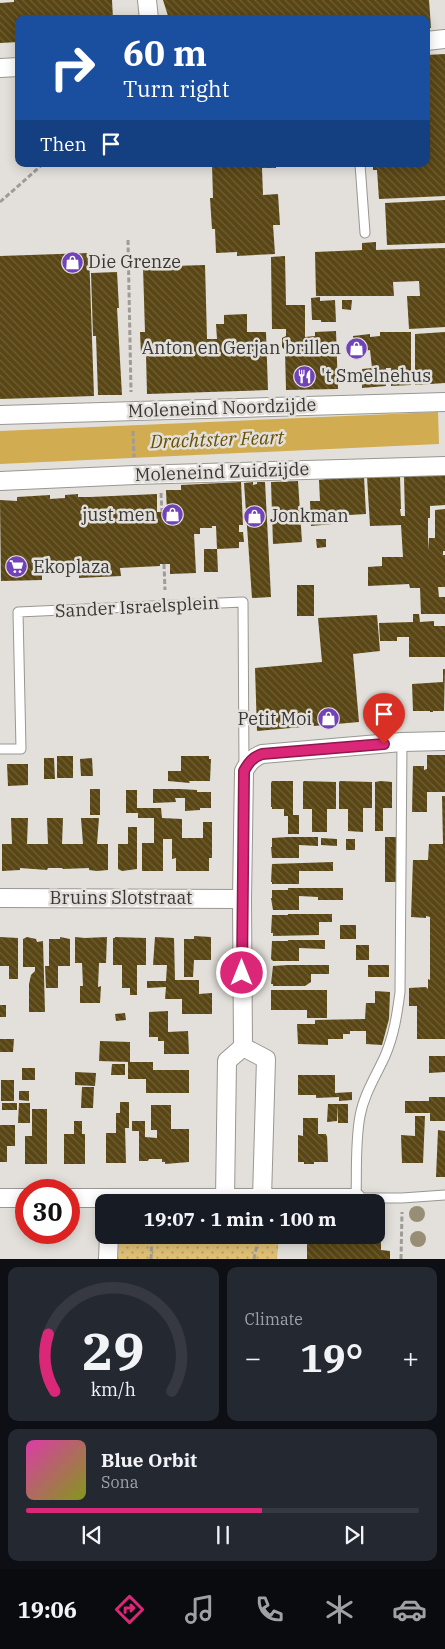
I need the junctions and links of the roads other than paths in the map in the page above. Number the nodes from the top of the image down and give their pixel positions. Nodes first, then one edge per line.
1 (147, 0) edge
2 (149, 15) edge
3 (15, 67) edge
4 (0, 68) edge
5 (360, 167) edge
6 (365, 233) dead end
7 (445, 402) edge
8 (0, 415) edge
9 (445, 466) edge
10 (0, 481) edge
11 (445, 741) edge
12 (402, 742) junction
13 (0, 749) edge
14 (244, 771) junction
15 (0, 898) edge
16 (242, 899) junction
17 (243, 1047) junction
18 (225, 1194) edge
19 (262, 1194) edge
20 (356, 1194) edge
21 (445, 1195) edge
22 (0, 1198) edge
23 (15, 1198) edge
24 (385, 1198) edge
25 (80, 1199) edge
26 (95, 1199) edge
27 (109, 1244) edge
28 (108, 1259) edge

1 - 2 street
3 - 4 street
5 - 6 lane
7 - 8 street, Moleneind Noordzijde
9 - 10 street, Moleneind Zuidzijde
11 - 12 street
12 - 14 street
12 - 20 lane
13 - 14 lane, Sander Israelsplein
14 - 16 street
15 - 16 street, Bruins Slotstraat
16 - 17 street
17 - 18 street
17 - 19 street
21 - 24 lane
22 - 23 street
25 - 26 street
27 - 28 street

